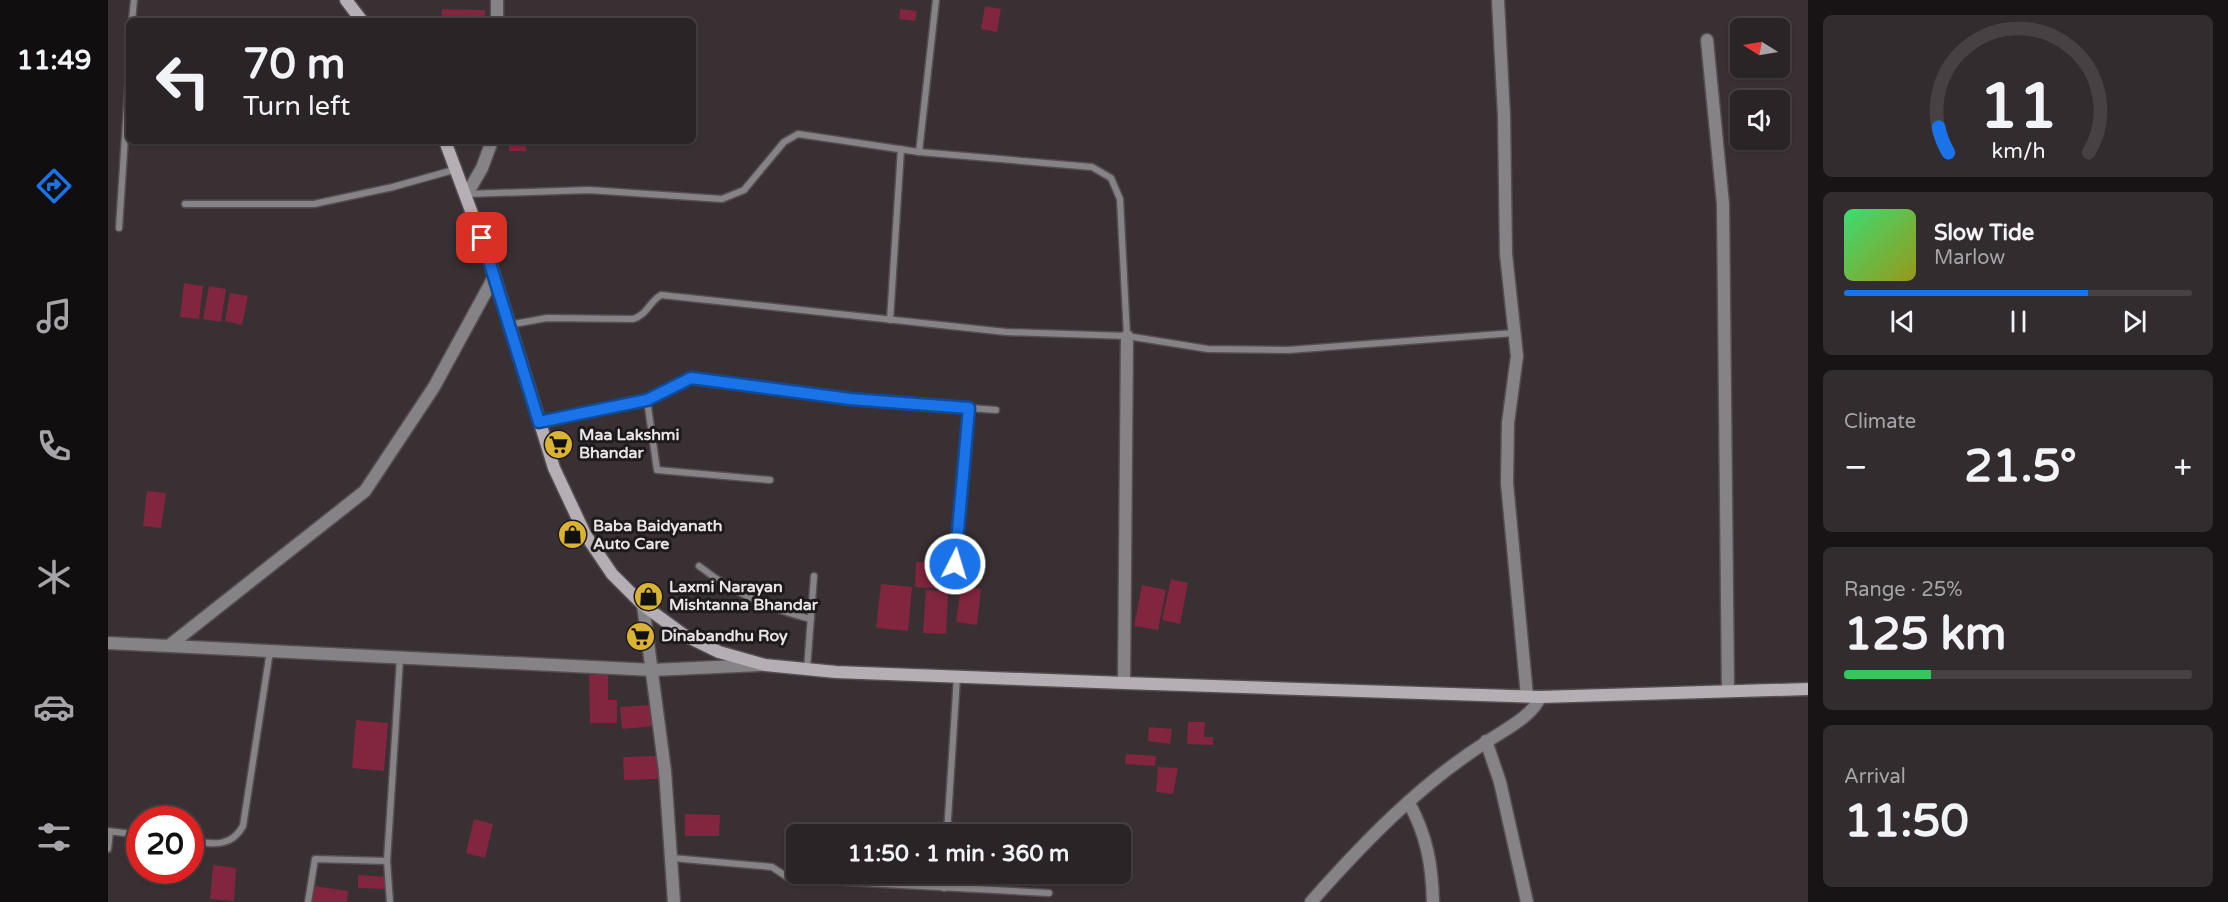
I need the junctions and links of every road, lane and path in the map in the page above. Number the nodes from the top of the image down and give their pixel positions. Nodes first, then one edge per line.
1 (134, 0) edge
2 (346, 0) edge
3 (497, 0) edge
4 (936, 0) edge
5 (1498, 0) edge
6 (132, 18) edge
7 (360, 18) edge
8 (497, 18) edge
9 (1707, 40) dead end
10 (126, 121) edge
11 (446, 144) edge
12 (491, 144) edge
13 (901, 149) junction
14 (919, 152) junction
15 (458, 169) junction
16 (467, 194) junction
17 (185, 204) dead end
18 (119, 228) dead end
19 (494, 277) junction
20 (890, 320) junction
21 (508, 325) junction
22 (1514, 333) junction
23 (1127, 336) junction
24 (647, 400) junction
25 (969, 408) junction
26 (996, 410) dead end
27 (539, 422) junction
28 (770, 480) dead end
29 (699, 566) dead end
30 (814, 576) dead end
31 (953, 586) dead end
32 (643, 605) junction
33 (811, 619) junction
34 (108, 644) edge
35 (170, 645) junction
36 (270, 651) junction
37 (400, 659) junction
38 (765, 665) junction
39 (807, 669) junction
40 (652, 670) junction
41 (957, 677) junction
42 (1124, 683) junction
43 (1808, 689) edge
44 (1728, 691) junction
45 (1534, 697) junction
46 (1486, 741) junction
47 (1409, 803) junction
48 (948, 824) edge
49 (109, 831) edge
50 (126, 833) edge
51 (204, 842) edge
52 (108, 849) edge
53 (671, 858) junction
54 (387, 861) junction
55 (944, 884) edge
56 (944, 888) junction
57 (1049, 893) dead end
58 (308, 902) edge
59 (390, 902) edge
60 (674, 902) edge
61 (1311, 902) edge
62 (1433, 902) edge
63 (1527, 902) edge

1 - 6 lane
2 - 7 main road
3 - 8 street
4 - 14 lane
5 - 22 street
9 - 44 street
10 - 18 lane
11 - 15 main road
12 - 16 street
13 - 14 lane
13 - 16 lane
13 - 20 lane
14 - 23 lane
15 - 16 main road
15 - 17 lane
16 - 19 main road
19 - 21 main road
19 - 35 street
20 - 21 lane
20 - 23 lane
21 - 27 main road
22 - 23 lane
22 - 45 street
23 - 42 street
24 - 25 lane
24 - 27 lane
24 - 28 lane
25 - 26 lane
25 - 31 lane
27 - 32 main road
29 - 33 lane
30 - 33 lane
32 - 38 main road
32 - 40 street
33 - 39 lane
34 - 35 street
35 - 36 street
36 - 37 street
36 - 51 lane
37 - 40 street
37 - 54 lane
38 - 39 main road
38 - 40 street
39 - 41 main road
40 - 53 street
41 - 42 main road
41 - 48 lane
42 - 45 main road
43 - 44 main road
44 - 45 main road
45 - 46 street
46 - 47 street
46 - 63 street
47 - 61 street
47 - 62 street
49 - 50 lane
49 - 52 lane
53 - 56 lane
53 - 60 street
54 - 58 lane
54 - 59 lane
55 - 56 lane
56 - 57 lane

